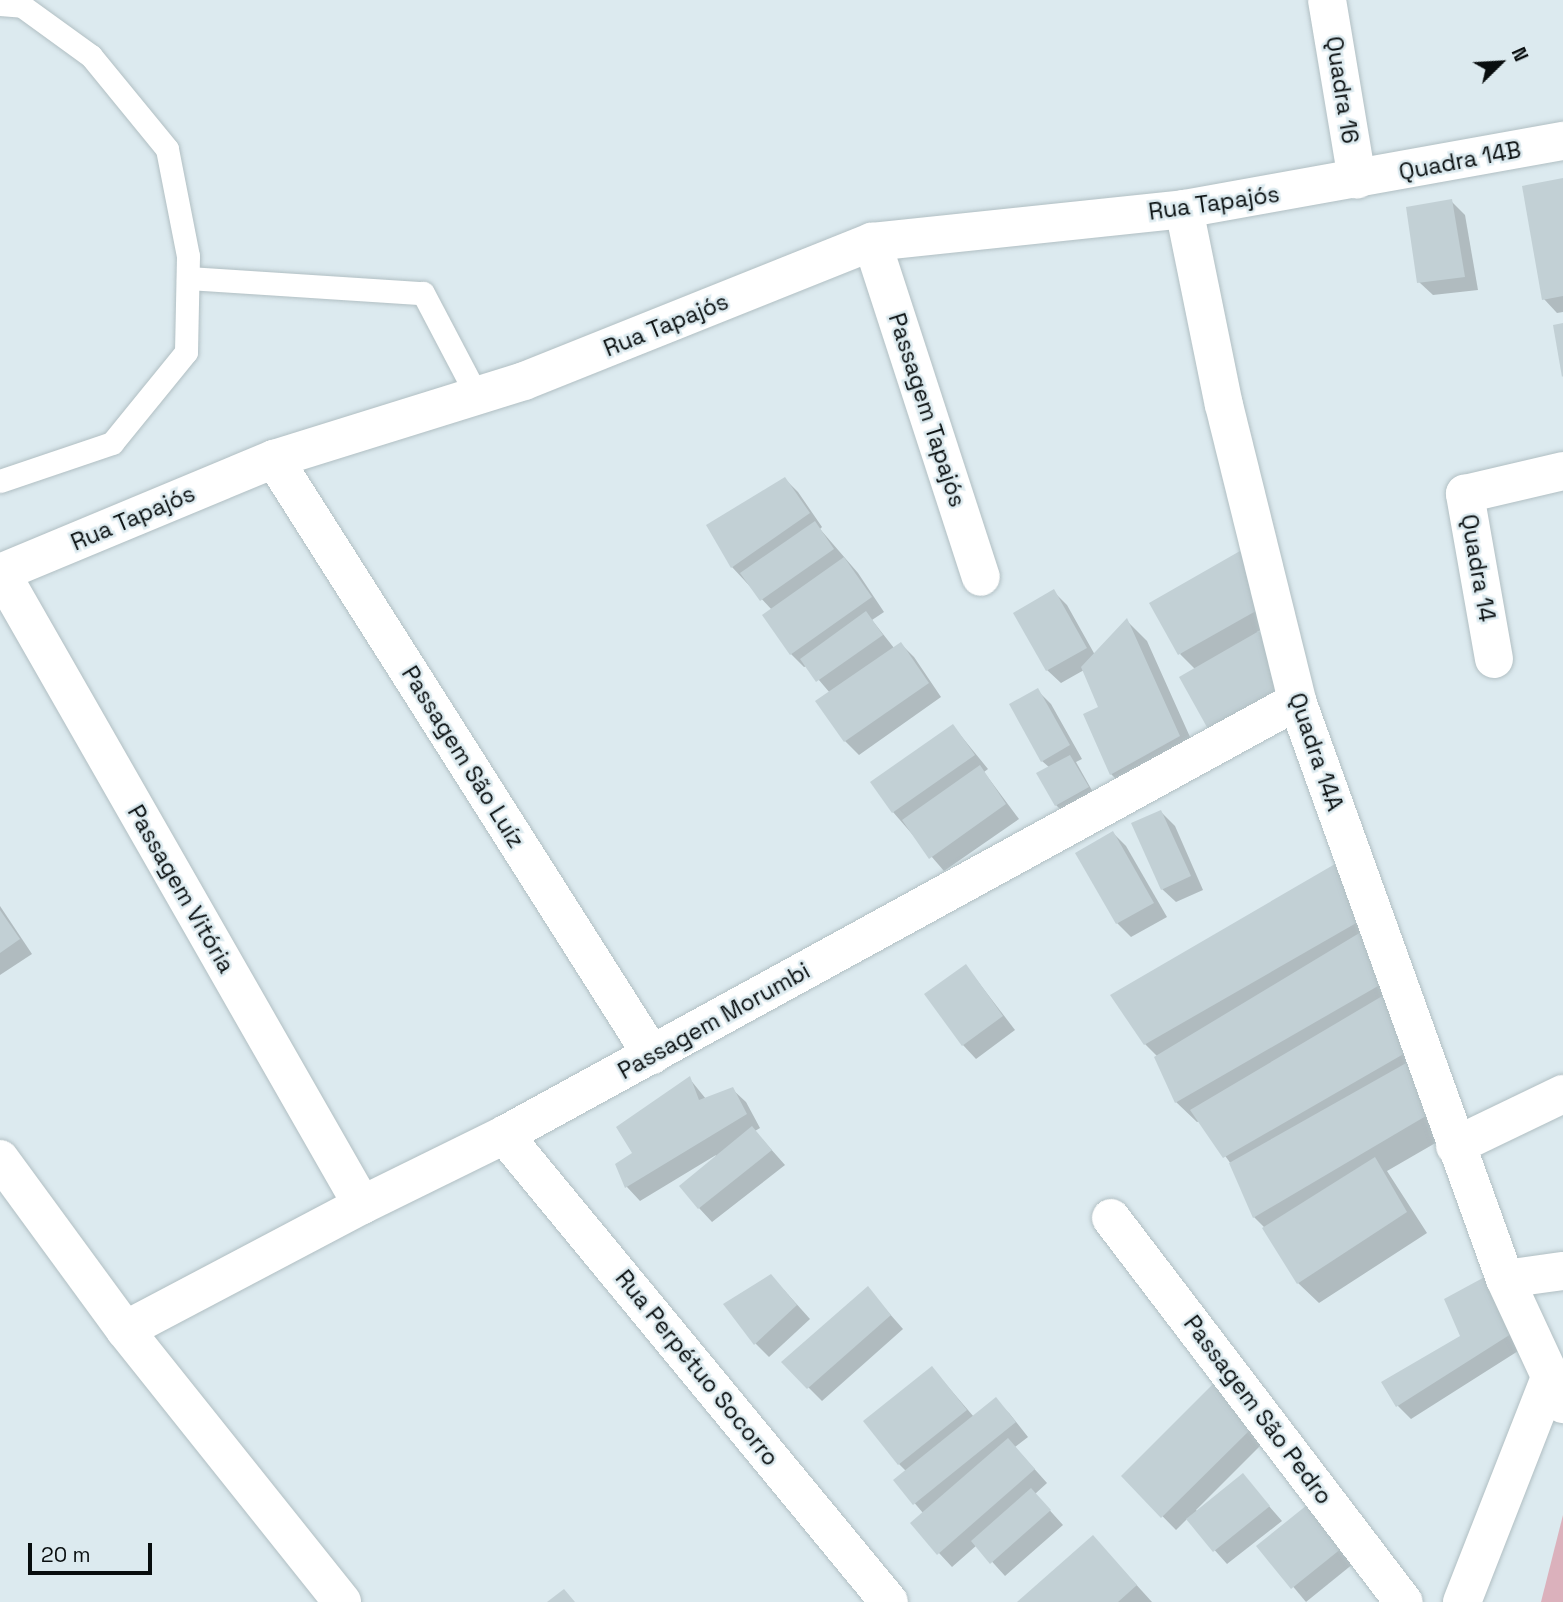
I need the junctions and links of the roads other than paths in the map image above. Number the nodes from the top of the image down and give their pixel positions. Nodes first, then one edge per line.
1 (1327, 0) edge
2 (0, 4) edge
3 (1563, 141) edge
4 (1357, 180) junction
5 (1184, 209) junction
6 (872, 242) junction
7 (188, 278) junction
8 (478, 396) junction
9 (274, 459) junction
10 (1563, 471) edge
11 (0, 481) edge
12 (0, 573) edge
13 (981, 577) dead end
14 (1493, 659) dead end
15 (1297, 701) junction
16 (652, 1055) junction
17 (1563, 1094) edge
18 (504, 1135) junction
19 (1455, 1146) junction
20 (0, 1159) edge
21 (362, 1205) junction
22 (1111, 1218) dead end
23 (1563, 1271) edge
24 (1505, 1279) junction
25 (125, 1330) junction
26 (1556, 1391) edge
27 (342, 1602) edge
28 (889, 1602) edge
29 (1404, 1602) edge
30 (1462, 1602) edge

1 - 4 street, Quadra 16
2 - 7 lane
3 - 4 street, Quadra 14B
4 - 5 street, Rua Tapajós
5 - 6 street, Rua Tapajós
5 - 15 street, Quadra 14A
6 - 8 street, Rua Tapajós
6 - 13 street, Passagem Tapajós
7 - 8 lane
7 - 11 lane
8 - 9 street, Rua Tapajós
9 - 12 street, Rua Tapajós
9 - 16 street, Passagem São Luíz
10 - 14 street, Quadra 14
12 - 21 street, Passagem Vitória
15 - 16 street, Passagem Morumbi
15 - 19 street, Quadra 14A
16 - 18 street, Passagem Morumbi
17 - 19 street
18 - 21 street, Passagem Morumbi
18 - 28 street, Rua Perpétuo Socorro
19 - 24 street, Quadra 14A
20 - 25 street
21 - 25 street, Passagem Morumbi
22 - 29 street, Passagem São Pedro
23 - 24 street
24 - 26 street, Quadra 14A
25 - 27 street
26 - 30 street

